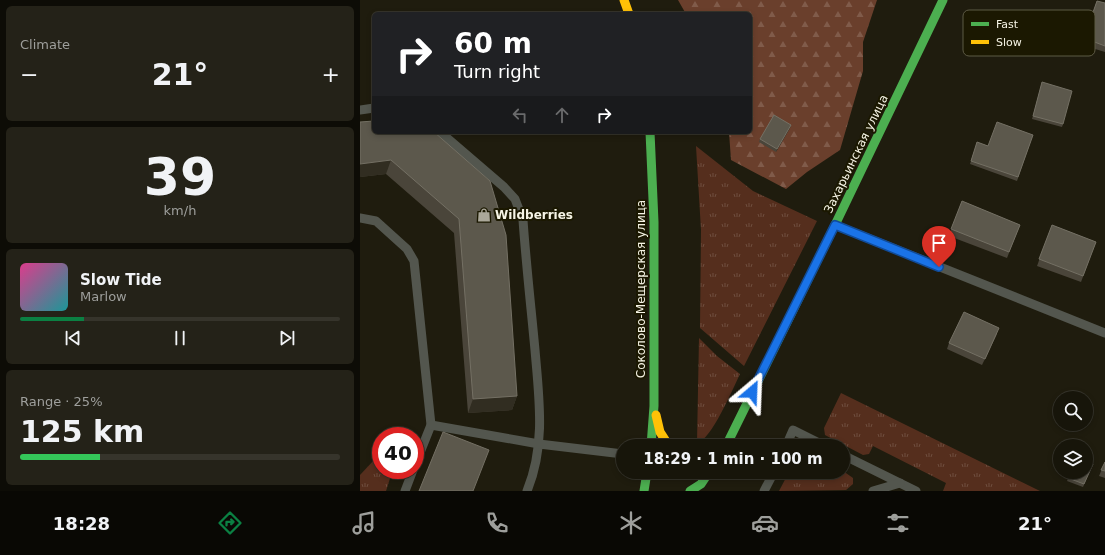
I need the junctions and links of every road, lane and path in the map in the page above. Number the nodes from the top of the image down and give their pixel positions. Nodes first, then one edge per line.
1 (624, 0) edge
2 (943, 0) edge
3 (628, 12) edge
4 (372, 108) edge
5 (360, 110) edge
6 (442, 134) edge
7 (650, 134) edge
8 (360, 218) edge
9 (835, 225) junction
10 (1105, 333) edge
11 (654, 406) junction
12 (431, 425) junction
13 (652, 439) edge
14 (663, 439) edge
15 (729, 439) edge
16 (790, 439) edge
17 (811, 439) edge
18 (424, 442) edge
19 (539, 444) junction
20 (616, 453) edge
21 (850, 459) edge
22 (410, 479) edge
23 (647, 479) edge
24 (704, 479) edge
25 (711, 479) edge
26 (770, 479) edge
27 (900, 484) junction
28 (405, 491) edge
29 (527, 491) edge
30 (644, 491) edge
31 (690, 491) edge
32 (706, 491) edge
33 (764, 491) edge
34 (873, 491) edge
35 (916, 491) edge

1 - 3 street
2 - 9 street, Захарьинская улица
4 - 5 lane
6 - 19 lane
7 - 11 street, Соколово-Мещерская улица
8 - 12 lane
9 - 10 lane
9 - 15 street, Захарьинская улица
11 - 13 street, Соколово-Мещерская улица
11 - 14 street
12 - 18 lane
12 - 19 lane
16 - 17 lane
19 - 20 lane
19 - 29 lane
21 - 27 lane
22 - 28 lane
23 - 30 street
24 - 31 street
25 - 32 street
26 - 33 lane
27 - 34 lane
27 - 35 lane

